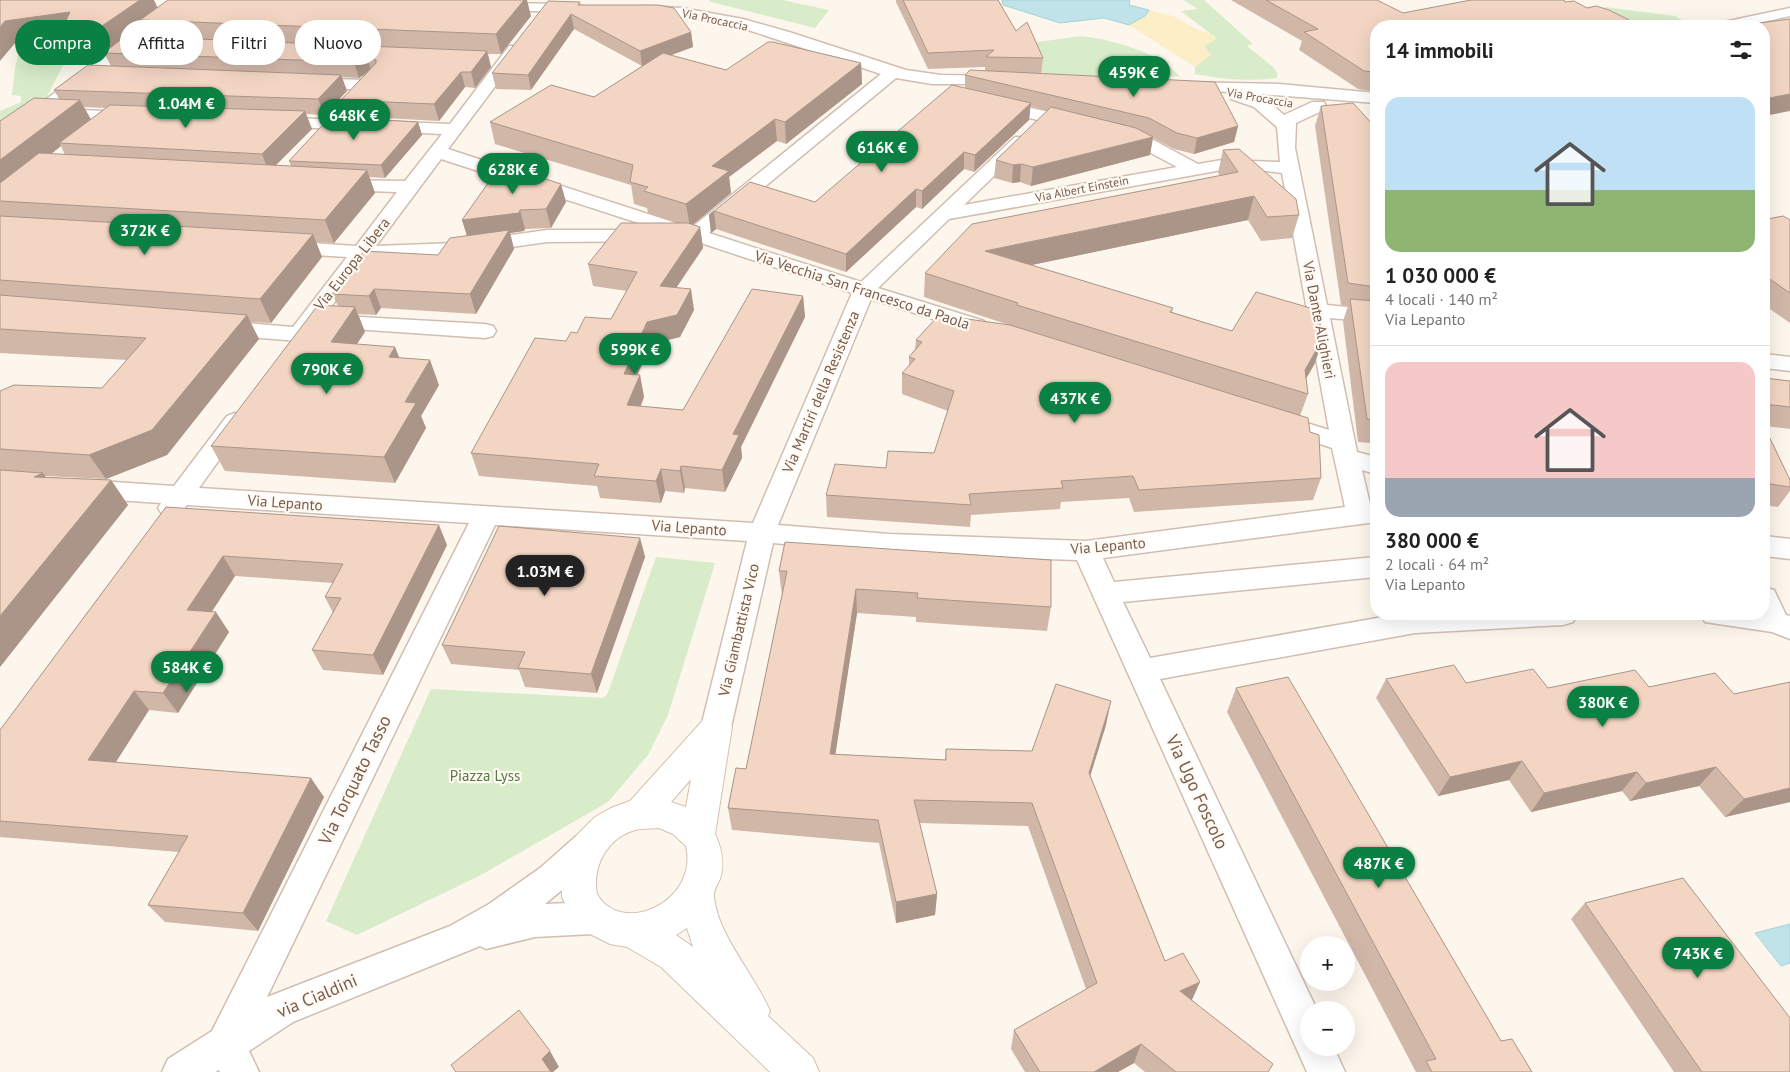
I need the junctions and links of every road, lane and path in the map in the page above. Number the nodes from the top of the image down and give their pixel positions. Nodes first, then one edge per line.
1 (188, 2) edge
2 (478, 6) edge
3 (548, 7) junction
4 (597, 8) edge
5 (626, 9) edge
6 (1790, 12) edge
7 (1770, 17) junction
8 (164, 20) edge
9 (1755, 20) edge
10 (536, 22) edge
11 (1787, 28) edge
12 (524, 38) edge
13 (120, 52) edge
14 (486, 60) edge
15 (506, 61) junction
16 (378, 71) edge
17 (894, 71) junction
18 (88, 74) junction
19 (118, 75) edge
20 (922, 78) junction
21 (1017, 80) edge
22 (296, 82) edge
23 (1164, 84) edge
24 (365, 85) junction
25 (1244, 92) junction
26 (1302, 92) junction
27 (964, 97) edge
28 (1370, 98) edge
29 (1370, 100) edge
30 (982, 102) edge
31 (340, 112) junction
32 (38, 113) junction
33 (112, 117) junction
34 (1046, 117) junction
35 (152, 118) edge
36 (261, 121) edge
37 (1280, 122) junction
38 (455, 129) junction
39 (91, 134) edge
40 (0, 142) edge
41 (312, 142) edge
42 (438, 152) junction
43 (1222, 165) junction
44 (1194, 168) junction
45 (1290, 169) junction
46 (315, 182) edge
47 (410, 188) junction
48 (942, 216) junction
49 (693, 236) junction
50 (264, 246) edge
51 (362, 252) junction
52 (864, 290) junction
53 (1317, 310) junction
54 (1370, 315) edge
55 (199, 326) edge
56 (304, 327) junction
57 (485, 331) dead end
58 (995, 332) edge
59 (282, 357) edge
60 (1770, 362) edge
61 (1790, 364) edge
62 (248, 403) edge
63 (1258, 416) edge
64 (1345, 450) junction
65 (1370, 463) edge
66 (60, 488) edge
67 (179, 496) junction
68 (1368, 513) edge
69 (486, 516) junction
70 (156, 528) edge
71 (762, 533) junction
72 (1770, 547) edge
73 (1790, 549) edge
74 (1086, 551) junction
75 (1370, 568) edge
76 (1105, 593) junction
77 (1770, 606) edge
78 (1452, 620) edge
79 (1752, 620) edge
80 (1783, 625) edge
81 (1142, 671) junction
82 (716, 727) junction
83 (640, 814) junction
84 (698, 835) junction
85 (587, 848) junction
86 (696, 897) junction
87 (593, 918) junction
88 (634, 931) junction
89 (461, 938) junction
90 (1300, 1014) edge
91 (1319, 1056) edge
92 (232, 1058) edge
93 (791, 1063) edge
94 (182, 1072) edge
95 (1326, 1072) edge

1 - 8 street
2 - 3 street
3 - 4 street
3 - 10 street
5 - 17 street, Via Procaccia
6 - 7 street
7 - 9 street
7 - 11 street
12 - 15 street, Via Europa Libera
13 - 18 street
14 - 15 street
15 - 38 street, Via Europa Libera
16 - 24 street
17 - 20 street, Via Procaccia
17 - 49 street
18 - 19 street
18 - 32 street
20 - 21 street, Via Procaccia
20 - 27 street
22 - 24 street
23 - 25 street, Via Procaccia
24 - 31 street
25 - 26 street, Via Procaccia
25 - 37 street
26 - 28 street, Via Procaccia
26 - 37 street
29 - 37 street, Via Procaccia
30 - 34 street
31 - 36 street
31 - 38 street
31 - 41 street
32 - 33 street
32 - 40 street
33 - 35 street
33 - 39 street
34 - 44 street
34 - 48 street, Via Martiri della Resistenza
37 - 43 street
37 - 45 street, Via Dante Alighieri
38 - 42 street, Via Europa Libera
42 - 47 street, Via Europa Libera
42 - 49 street, Via Vecchia San Francesco da Paola
43 - 44 street, Via Albert Einstein
43 - 45 street
44 - 48 street, Via Albert Einstein
45 - 53 street, Via Dante Alighieri
46 - 47 street
47 - 51 street, Via Europa Libera
48 - 52 street, Via Martiri della Resistenza
49 - 51 street
49 - 52 street, Via Vecchia San Francesco da Paola
50 - 51 street
51 - 56 street, Via Europa Libera
52 - 58 street, Via Vecchia San Francesco da Paola
52 - 71 street, Via Martiri della Resistenza
53 - 54 street
53 - 64 street, Via Dante Alighieri
55 - 56 street
56 - 57 street
56 - 59 street, Via Europa Libera
60 - 61 street
62 - 67 street
63 - 64 street
64 - 65 street
64 - 68 street, Via Dante Alighieri
66 - 67 street, Via Lepanto
67 - 69 street, Via Lepanto
67 - 70 street
68 - 74 street, Via Lepanto
69 - 71 street, Via Lepanto
69 - 92 street, Via Torquato Tasso
71 - 74 street, Via Lepanto
71 - 82 street, Via Giambattista Vico
72 - 73 street
74 - 76 street, Via Ugo Foscolo
75 - 76 street
76 - 81 street, Via Ugo Foscolo
77 - 80 street
78 - 81 street
79 - 80 street
81 - 90 street, Via Ugo Foscolo
82 - 83 street, Via Giambattista Vico
82 - 84 street, Via Giambattista Vico
83 - 84 street
83 - 85 street
84 - 86 street
85 - 87 street
85 - 89 street, via Cialdini
86 - 88 street
86 - 93 street
87 - 88 street
87 - 89 street, via Cialdini
88 - 93 street
89 - 92 street, via Cialdini
91 - 95 street
92 - 94 street, via Cialdini

